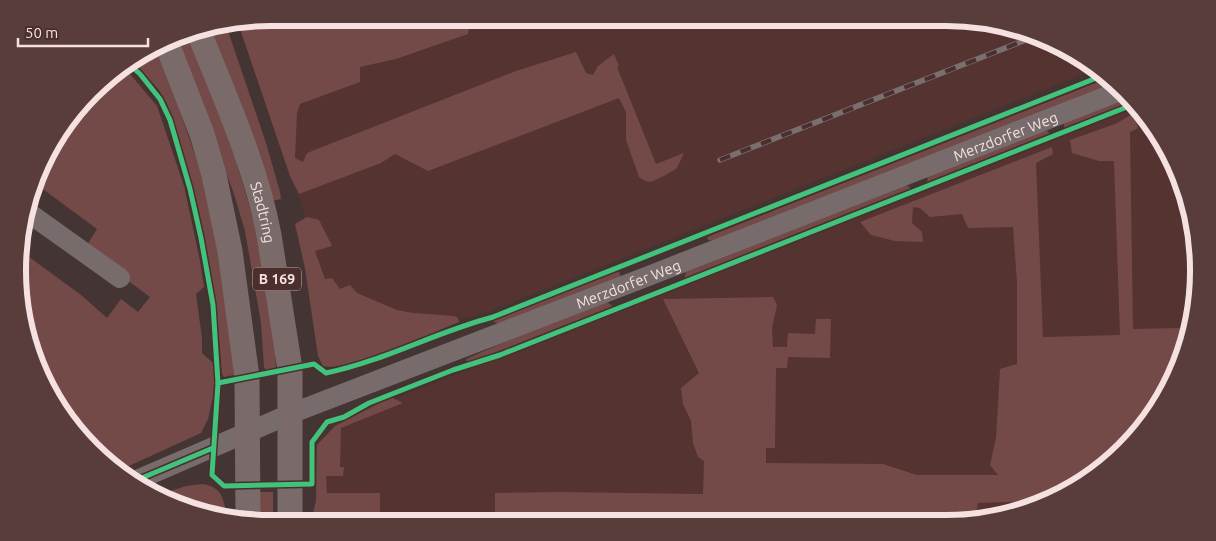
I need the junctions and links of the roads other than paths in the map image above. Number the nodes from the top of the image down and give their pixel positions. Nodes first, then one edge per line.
1 (201, 37) edge
2 (169, 48) edge
3 (1113, 93) edge
4 (33, 216) edge
5 (120, 278) dead end
6 (290, 414) junction
7 (247, 432) junction
8 (142, 478) edge
9 (248, 514) edge
10 (290, 515) edge

1 - 6 main road, Stadtring / B 169
2 - 7 main road, B 169
3 - 6 street, Merzdorfer Weg
4 - 5 street
6 - 7 street, Merzdorfer Weg
6 - 10 main road, Stadtring / B 169
7 - 8 street, Merzdorfer Weg
7 - 9 main road, B 169

